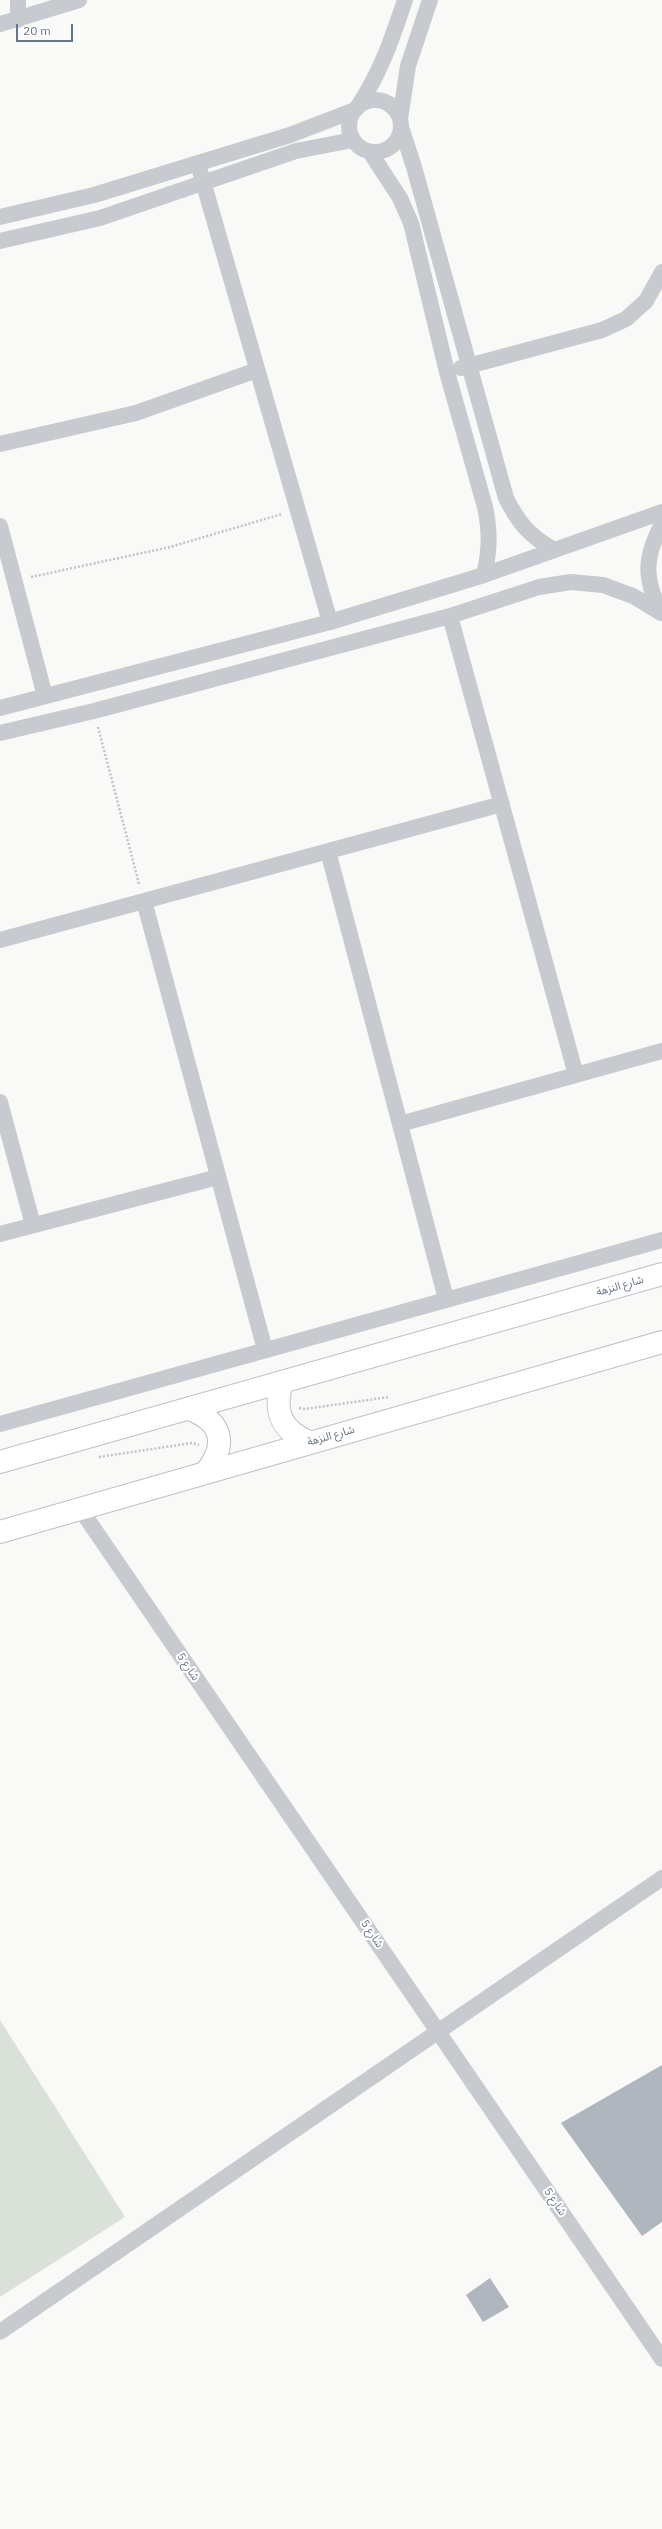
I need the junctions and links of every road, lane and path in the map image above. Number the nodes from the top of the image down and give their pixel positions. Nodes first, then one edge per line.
1 (18, 0) edge
2 (79, 0) edge
3 (405, 0) edge
4 (430, 0) edge
5 (18, 20) junction
6 (0, 24) edge
7 (356, 109) junction
8 (400, 123) junction
9 (353, 140) junction
10 (370, 152) junction
11 (198, 164) junction
12 (203, 182) junction
13 (0, 217) edge
14 (0, 241) edge
15 (662, 272) edge
16 (470, 366) junction
17 (257, 370) junction
18 (447, 372) junction
19 (0, 444) edge
20 (298, 510) junction
21 (662, 512) edge
22 (662, 524) edge
23 (0, 526) edge
24 (554, 550) junction
25 (484, 575) junction
26 (14, 580) junction
27 (661, 614) edge
28 (450, 616) junction
29 (330, 622) junction
30 (45, 696) junction
31 (0, 708) edge
32 (94, 711) junction
33 (0, 733) edge
34 (502, 804) junction
35 (328, 851) junction
36 (144, 901) junction
37 (0, 940) edge
38 (662, 1051) edge
39 (576, 1075) junction
40 (0, 1102) edge
41 (400, 1124) junction
42 (218, 1177) junction
43 (33, 1225) junction
44 (0, 1234) edge
45 (662, 1240) edge
46 (662, 1274) edge
47 (446, 1299) junction
48 (662, 1342) edge
49 (265, 1350) junction
50 (282, 1382) junction
51 (392, 1397) dead end
52 (297, 1406) dead end
53 (189, 1409) junction
54 (0, 1424) edge
55 (310, 1442) junction
56 (95, 1458) dead end
57 (0, 1462) edge
58 (203, 1462) junction
59 (81, 1510) junction
60 (0, 1532) edge
61 (662, 1878) edge
62 (438, 2030) junction
63 (0, 2332) edge
64 (662, 2359) edge

1 - 5 street
2 - 5 street
3 - 7 street
4 - 8 street
5 - 6 street
7 - 8 street
7 - 9 street
7 - 11 street
8 - 10 street
8 - 16 street
9 - 10 street
9 - 12 street
10 - 18 street
11 - 12 street
11 - 13 street
12 - 14 street
12 - 17 street
15 - 16 street
16 - 18 street
16 - 24 street
17 - 19 street
17 - 20 street
18 - 25 street
20 - 26 path
20 - 29 street
21 - 24 street
22 - 27 street
23 - 26 street
24 - 25 street
25 - 29 street
26 - 30 street
27 - 28 street
28 - 32 street
28 - 34 street
29 - 30 street
30 - 31 street
32 - 33 street
32 - 36 path
34 - 35 street
34 - 39 street
35 - 36 street
35 - 41 street
36 - 37 street
36 - 42 street
38 - 39 street
39 - 41 street
40 - 43 street
41 - 47 street
42 - 43 street
42 - 49 street
43 - 44 street
45 - 47 street
46 - 50 main road, شارع النزهة
47 - 49 street
48 - 55 main road, شارع النزهة
49 - 54 street
50 - 53 main road, شارع النزهة
50 - 55 main road
51 - 52 path
53 - 57 main road, شارع النزهة
53 - 58 main road
55 - 58 main road, شارع النزهة
56 - 58 path
58 - 59 main road, شارع النزهة
59 - 60 main road, شارع النزهة
59 - 62 street, شارع 5
61 - 62 street
62 - 63 street
62 - 64 street, شارع 5

